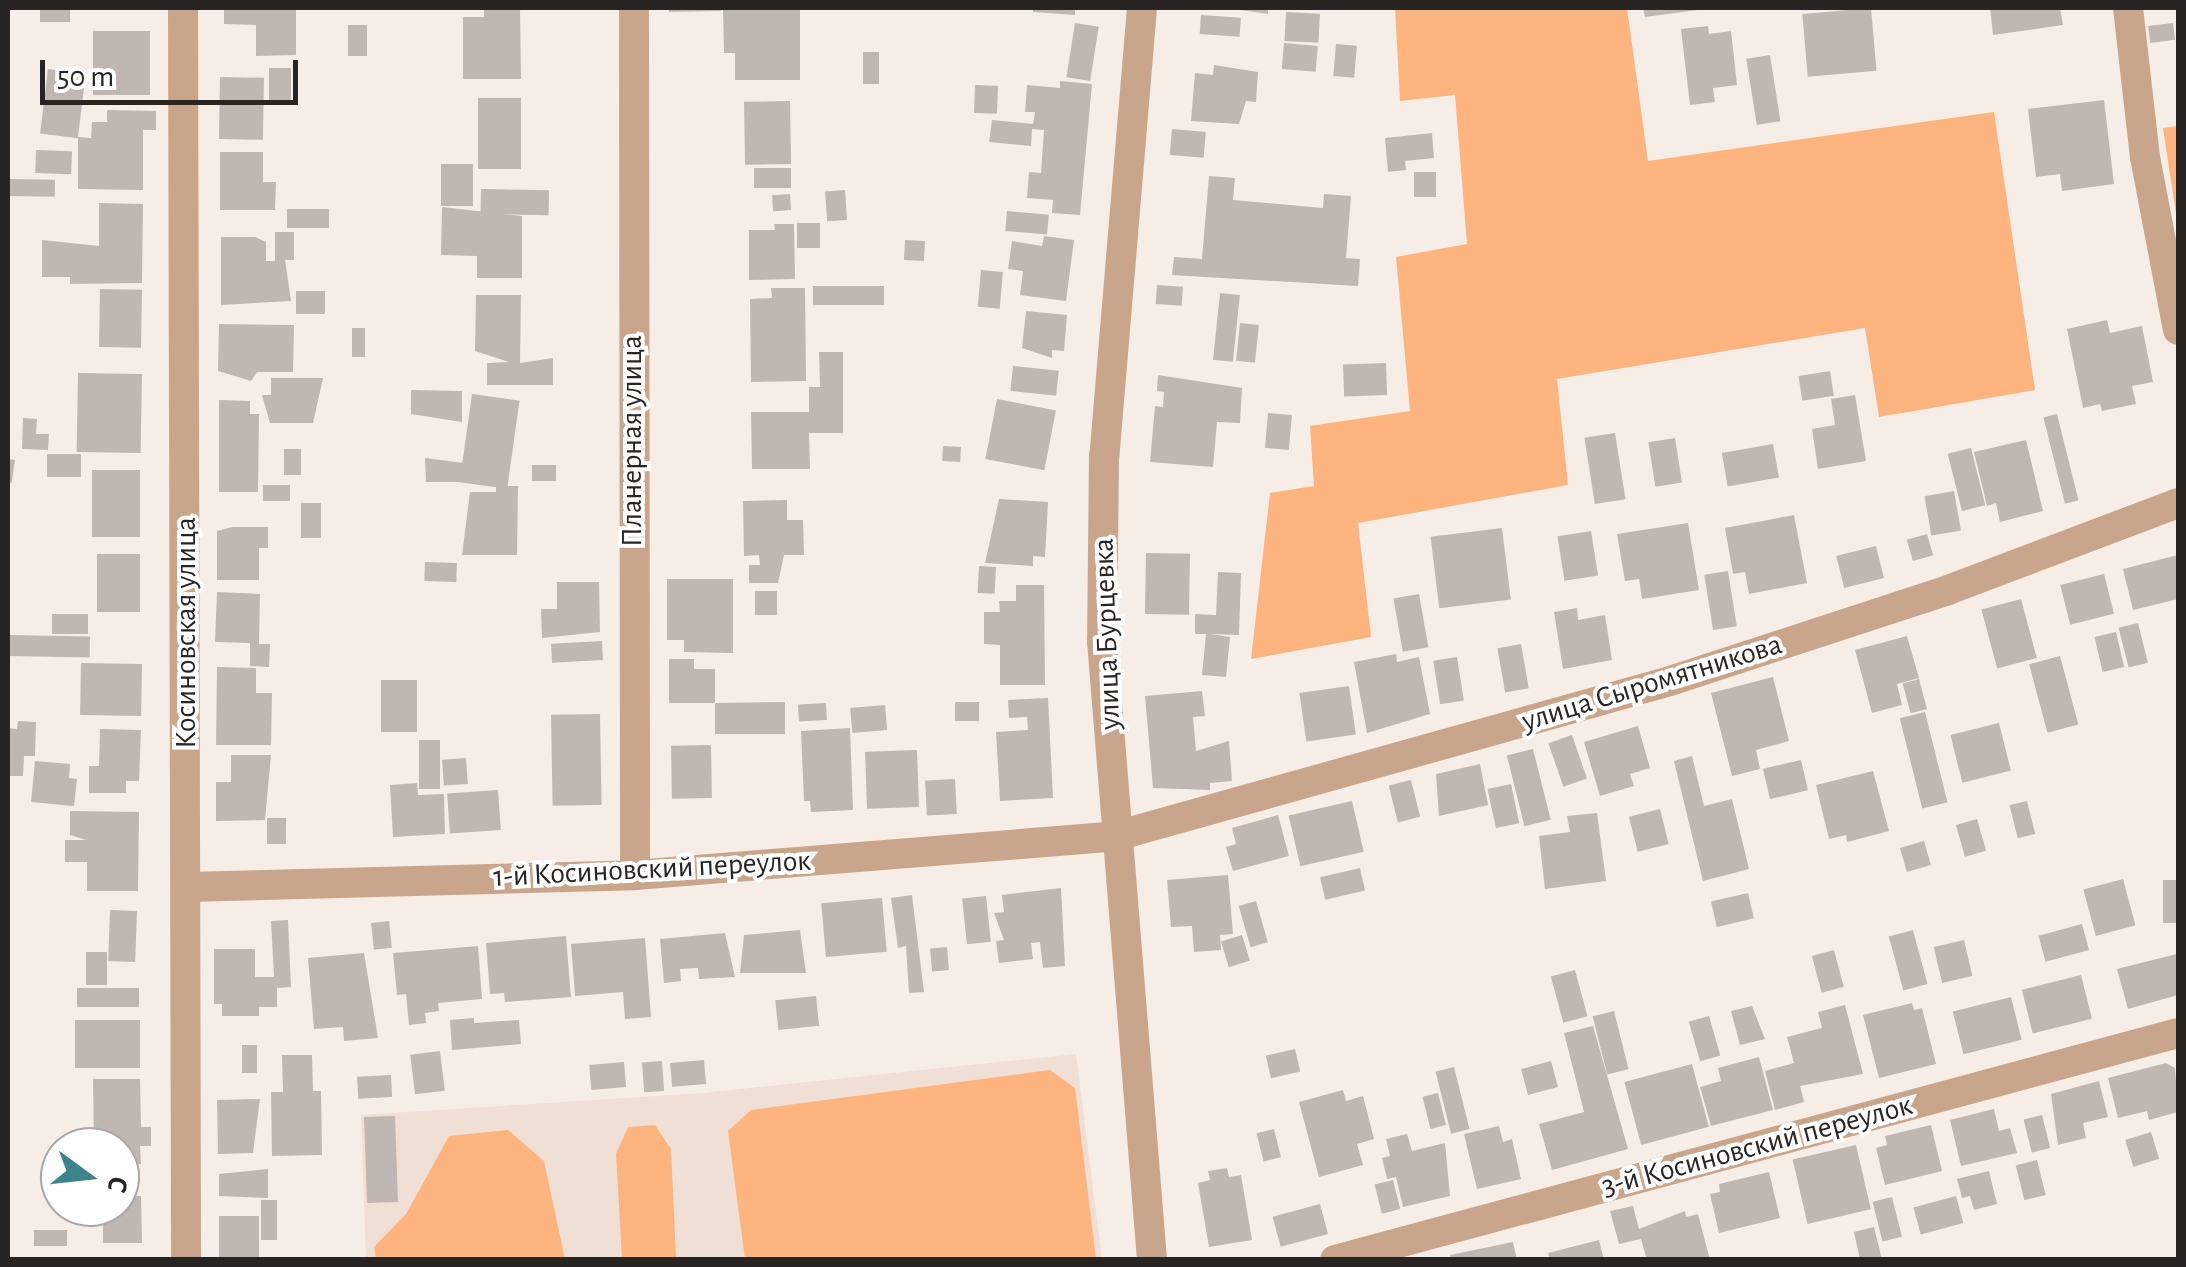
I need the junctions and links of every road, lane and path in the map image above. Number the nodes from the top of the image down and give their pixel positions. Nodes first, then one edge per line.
1 (183, 8) edge
2 (634, 8) edge
3 (1142, 8) edge
4 (2128, 8) edge
5 (2178, 330) edge
6 (2178, 503) edge
7 (1116, 836) junction
8 (635, 875) junction
9 (187, 887) junction
10 (2178, 1033) edge
11 (186, 1260) edge
12 (1152, 1260) edge
13 (1335, 1260) edge

1 - 9 street, Косиновская улица
2 - 8 street, Планерная улица
3 - 7 street, улица Бурцевка
4 - 5 street
6 - 7 street, улица Сыромятникова
7 - 8 street, 1-й Косиновский переулок
7 - 12 street, улица Бурцевка
8 - 9 street, 1-й Косиновский переулок
9 - 11 street, Косиновская улица
10 - 13 street, 3-й Косиновский переулок

